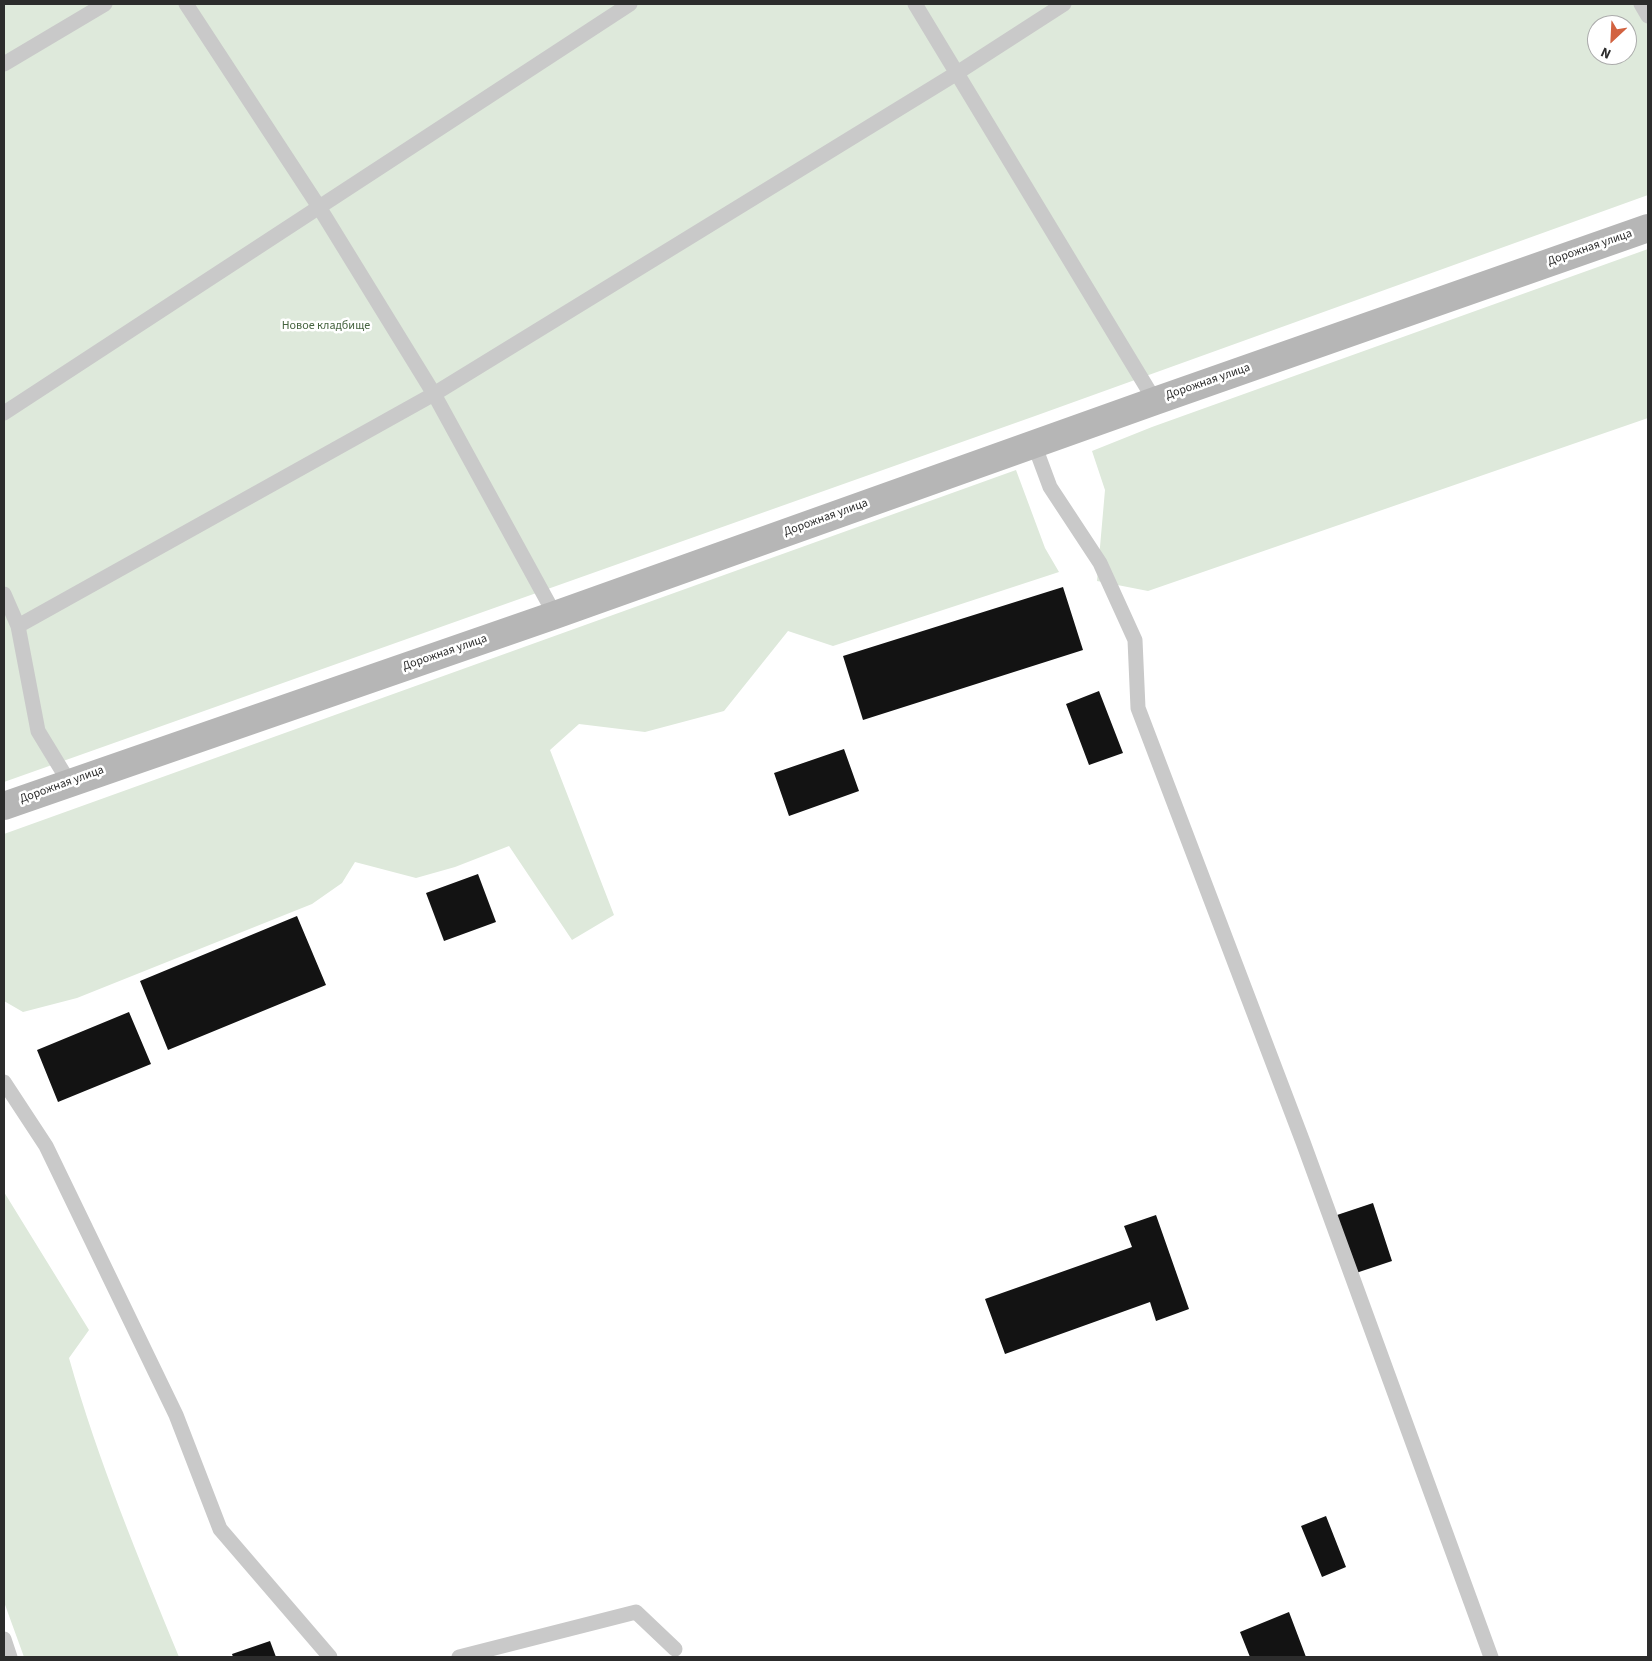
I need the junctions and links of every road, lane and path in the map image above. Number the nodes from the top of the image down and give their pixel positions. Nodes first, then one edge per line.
1 (105, 4) edge
2 (186, 4) edge
3 (630, 4) edge
4 (915, 4) edge
5 (1064, 4) edge
6 (1641, 4) edge
7 (1648, 16) edge
8 (4, 64) edge
9 (957, 73) junction
10 (319, 207) junction
11 (1648, 228) edge
12 (434, 394) junction
13 (1155, 401) junction
14 (4, 413) edge
15 (1034, 444) junction
16 (4, 594) edge
17 (556, 615) junction
18 (18, 626) junction
19 (69, 782) junction
20 (4, 806) edge
21 (4, 1082) edge
22 (4, 1639) edge
23 (675, 1649) dead end
24 (10, 1657) edge
25 (330, 1657) edge
26 (459, 1657) edge
27 (1490, 1657) edge

1 - 8 lane
2 - 10 lane
3 - 10 lane
4 - 9 lane
5 - 9 lane
6 - 7 lane
9 - 12 lane
9 - 13 lane
10 - 12 lane
10 - 14 lane
11 - 13 street, Дорожная улица
12 - 17 lane
12 - 18 lane
13 - 15 street, Дорожная улица
15 - 17 street, Дорожная улица
15 - 27 lane
16 - 18 lane
17 - 19 street, Дорожная улица
18 - 19 lane
19 - 20 street, Дорожная улица
21 - 25 lane
22 - 24 lane
23 - 26 lane

